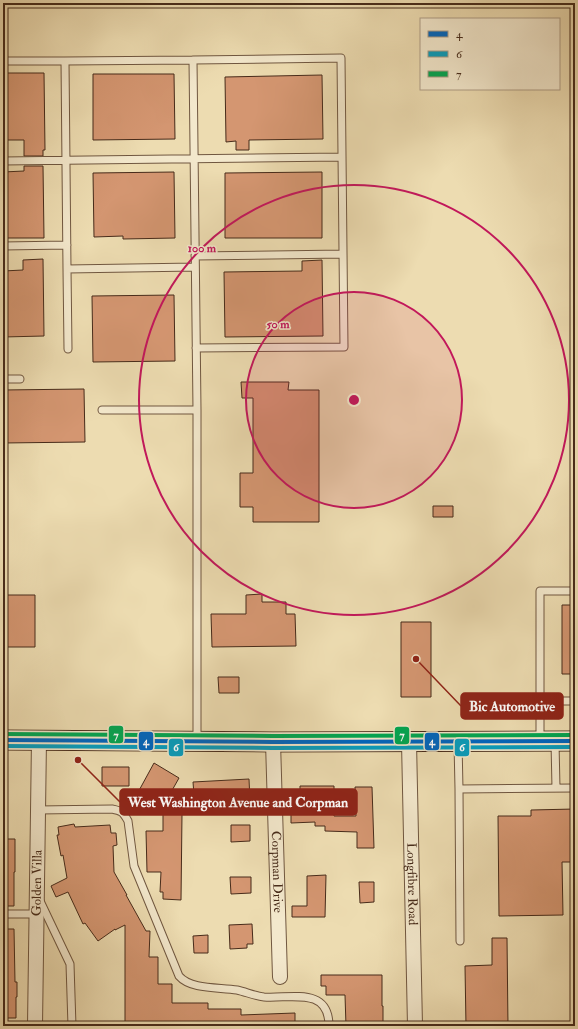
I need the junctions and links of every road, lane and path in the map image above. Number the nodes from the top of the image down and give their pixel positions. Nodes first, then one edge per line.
1 (193, 60) junction
2 (3, 61) edge
3 (65, 61) junction
4 (342, 158) junction
5 (194, 159) junction
6 (66, 160) junction
7 (3, 161) edge
8 (67, 245) junction
9 (3, 246) edge
10 (343, 254) junction
11 (195, 256) junction
12 (195, 267) junction
13 (67, 269) junction
14 (196, 348) junction
15 (68, 349) dead end
16 (3, 379) edge
17 (20, 379) dead end
18 (102, 410) dead end
19 (197, 410) junction
20 (575, 591) edge
21 (540, 701) junction
22 (575, 701) edge
23 (3, 740) edge
24 (39, 740) junction
25 (548, 741) junction
26 (575, 741) edge
27 (197, 742) junction
28 (273, 742) junction
29 (408, 742) junction
30 (458, 742) junction
31 (556, 788) junction
32 (575, 788) edge
33 (458, 789) junction
34 (38, 810) junction
35 (37, 896) junction
36 (3, 914) edge
37 (36, 914) junction
38 (460, 941) dead end
39 (280, 977) dead end
40 (35, 1026) edge
41 (72, 1026) edge
42 (329, 1026) edge
43 (415, 1026) edge

1 - 3 lane
1 - 4 lane
1 - 5 lane
2 - 3 lane
3 - 6 lane
4 - 5 lane
4 - 10 lane
5 - 6 lane
5 - 11 lane
6 - 7 lane
6 - 8 lane
8 - 9 lane
8 - 13 lane
10 - 11 lane
10 - 14 lane
11 - 12 lane
12 - 13 lane
12 - 14 lane
13 - 15 lane
14 - 19 lane
16 - 17 lane
18 - 19 lane
19 - 27 lane
20 - 21 lane
21 - 22 lane
21 - 25 lane
23 - 24 main road
24 - 27 main road
24 - 34 street, Golden Villa
25 - 26 main road
25 - 30 main road
25 - 31 lane
27 - 28 main road
28 - 29 main road
28 - 39 street, Corpman Drive
29 - 30 main road
29 - 43 street, Longfibre Road
30 - 33 lane
31 - 32 lane
31 - 33 lane
33 - 38 lane
34 - 35 street, Golden Villa
34 - 42 lane
35 - 37 street, Golden Villa
35 - 41 lane
36 - 37 lane
37 - 40 street, Golden Villa

